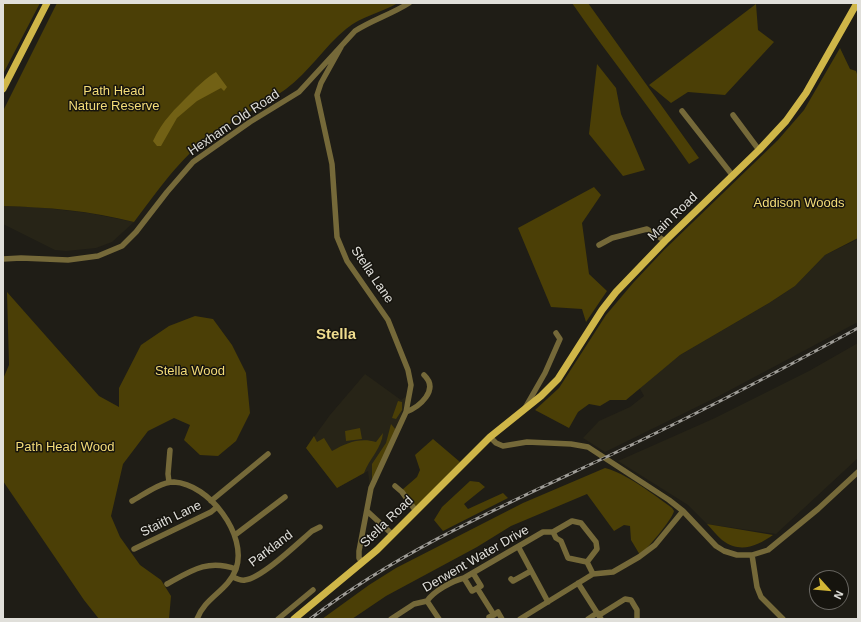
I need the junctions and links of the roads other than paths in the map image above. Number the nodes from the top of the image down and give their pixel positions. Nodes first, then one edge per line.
1 (47, 3) edge
2 (409, 3) edge
3 (857, 3) edge
4 (341, 47) junction
5 (308, 84) junction
6 (319, 88) junction
7 (3, 89) edge
8 (682, 111) dead end
9 (733, 115) dead end
10 (759, 150) junction
11 (733, 176) junction
12 (664, 241) junction
13 (599, 244) dead end
14 (3, 259) edge
15 (556, 333) dead end
16 (424, 375) dead end
17 (524, 410) junction
18 (406, 412) junction
19 (490, 437) junction
20 (170, 450) dead end
21 (268, 454) dead end
22 (858, 472) edge
23 (169, 482) junction
24 (394, 486) dead end
25 (285, 497) dead end
26 (132, 501) dead end
27 (211, 501) junction
28 (217, 507) junction
29 (367, 511) junction
30 (416, 511) junction
31 (683, 511) junction
32 (320, 527) dead end
33 (553, 532) junction
34 (392, 534) junction
35 (235, 535) junction
36 (519, 548) junction
37 (134, 549) dead end
38 (752, 555) junction
39 (362, 562) junction
40 (587, 562) junction
41 (236, 569) junction
42 (531, 571) junction
43 (473, 573) junction
44 (594, 574) junction
45 (233, 577) junction
46 (464, 578) junction
47 (511, 579) dead end
48 (578, 583) junction
49 (168, 584) dead end
50 (477, 588) junction
51 (313, 590) dead end
52 (427, 601) junction
53 (548, 602) junction
54 (597, 613) junction
55 (492, 617) edge
56 (197, 619) edge
57 (278, 619) edge
58 (294, 619) edge
59 (391, 619) edge
60 (439, 619) edge
61 (502, 619) edge
62 (520, 619) edge
63 (588, 619) edge
64 (601, 619) edge
65 (637, 619) edge
66 (783, 619) edge

1 - 7 main road
2 - 4 street, Hexham Old Road
3 - 10 main road, Main Road
4 - 5 street, Hexham Old Road
4 - 6 street, Stella Lane
5 - 6 street
5 - 14 street, Hexham Old Road
6 - 18 street, Stella Lane
8 - 11 street
9 - 10 street
10 - 11 main road, Main Road
11 - 12 main road, Main Road
12 - 13 street
12 - 17 main road, Main Road
15 - 17 street
16 - 18 street
17 - 19 main road, Main Road
18 - 29 street, Stella Lane
19 - 30 main road, Stella Road
19 - 31 street
20 - 23 street
21 - 27 street
22 - 38 street
23 - 26 street
23 - 27 street
24 - 30 street
25 - 35 street
27 - 28 street
28 - 35 street
28 - 37 street, Staith Lane
29 - 34 street
29 - 39 street, Stella Lane
30 - 34 main road, Stella Road
31 - 38 street
31 - 44 street
32 - 45 street, Parkland
33 - 36 street, Derwent Water Drive
33 - 40 street
33 - 40 street, Derwent Water Drive
34 - 39 main road, Stella Road
35 - 41 street
36 - 42 street
36 - 43 street, Derwent Water Drive
38 - 66 street
39 - 58 main road, Stella Road
40 - 44 street
41 - 45 street
41 - 49 street
42 - 47 street
42 - 53 street
43 - 46 street, Derwent Water Drive
43 - 50 street
44 - 48 street
45 - 56 street
46 - 50 street
46 - 52 street, Derwent Water Drive
48 - 53 street
48 - 54 street
50 - 55 street
51 - 57 street
52 - 59 street, Derwent Water Drive
52 - 60 street
53 - 62 street
54 - 63 street
54 - 64 street
54 - 65 street
55 - 61 street

